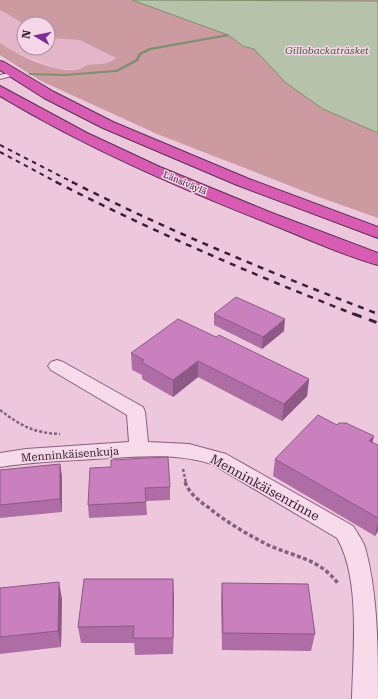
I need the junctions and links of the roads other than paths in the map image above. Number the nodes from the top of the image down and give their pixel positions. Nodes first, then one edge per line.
1 (0, 65) edge
2 (7, 76) edge
3 (0, 90) edge
4 (378, 233) edge
5 (378, 260) edge
6 (57, 366) dead end
7 (139, 449) junction
8 (0, 460) edge
9 (371, 608) edge
10 (365, 699) edge

1 - 2 highway
2 - 4 highway
3 - 5 highway, Länsiväylä
6 - 7 street
7 - 8 street, Menninkäisenkuja
7 - 9 street, Menninkäisenrinne
9 - 10 street, Menninkäisenrinne

